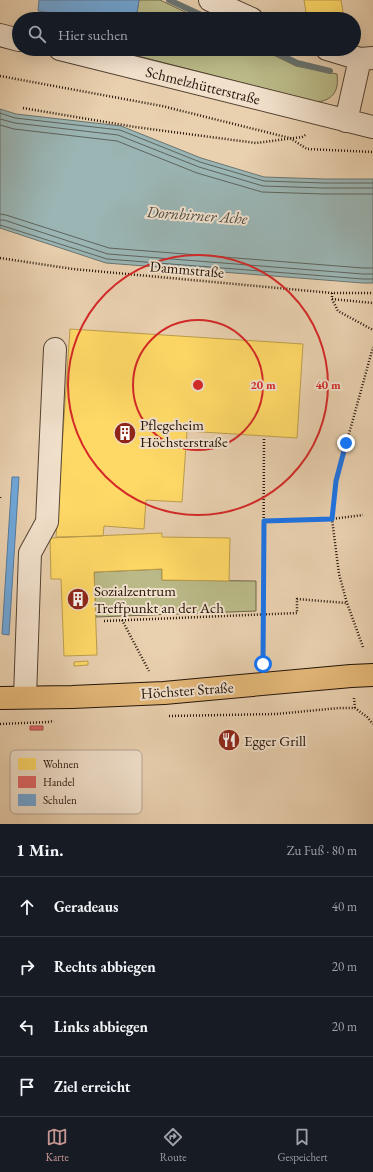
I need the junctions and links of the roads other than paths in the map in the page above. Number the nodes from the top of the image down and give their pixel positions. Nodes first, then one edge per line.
1 (210, 0) edge
2 (237, 12) edge
3 (0, 35) edge
4 (12, 38) edge
5 (88, 56) edge
6 (367, 58) edge
7 (346, 121) junction
8 (373, 127) edge
9 (55, 349) dead end
10 (373, 675) edge
11 (25, 697) junction
12 (0, 698) edge

1 - 2 street
3 - 4 street
5 - 7 street, Schmelzhütterstraße
6 - 7 street
7 - 8 street, Schmelzhütterstraße
9 - 11 street
10 - 11 main road, Höchster Straße
11 - 12 main road, Höchster Straße

